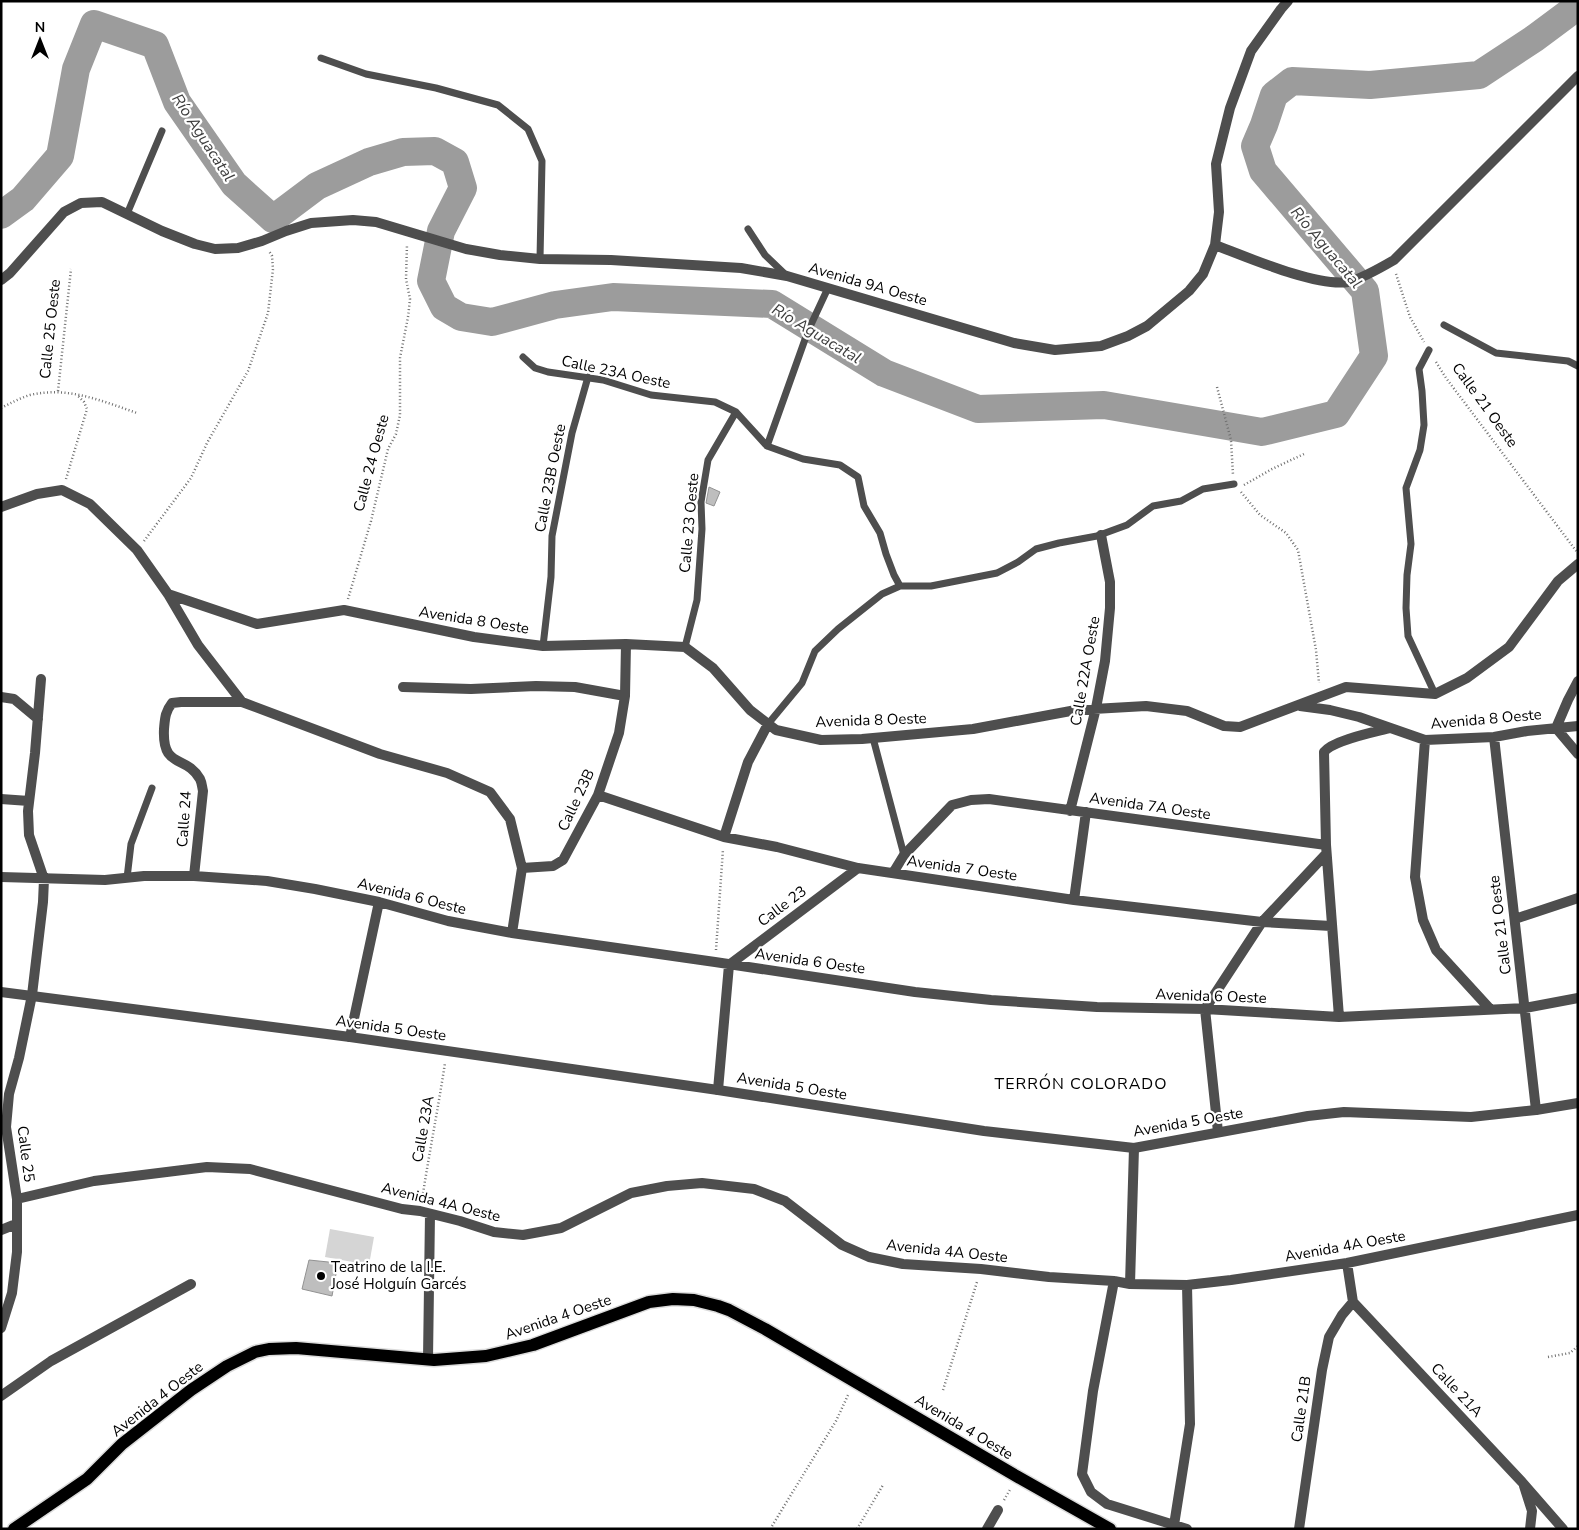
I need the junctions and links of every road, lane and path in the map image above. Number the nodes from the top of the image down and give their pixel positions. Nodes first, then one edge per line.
1 (1288, 1) edge
2 (322, 58) dead end
3 (1578, 76) edge
4 (162, 131) dead end
5 (127, 214) junction
6 (748, 229) dead end
7 (408, 231) junction
8 (262, 241) junction
9 (1215, 246) junction
10 (540, 259) junction
11 (1394, 260) junction
12 (71, 269) dead end
13 (787, 276) junction
14 (1, 280) edge
15 (826, 291) junction
16 (1444, 324) dead end
17 (1429, 350) junction
18 (523, 358) dead end
19 (1578, 366) edge
20 (588, 377) junction
21 (1217, 387) dead end
22 (58, 392) junction
23 (77, 394) junction
24 (1, 408) edge
25 (736, 412) junction
26 (137, 413) dead end
27 (767, 446) junction
28 (1304, 454) dead end
29 (1234, 484) joint
30 (62, 490) junction
31 (1, 508) edge
32 (1100, 535) junction
33 (137, 550) junction
34 (1578, 553) edge
35 (1578, 564) edge
36 (900, 586) junction
37 (168, 594) junction
38 (344, 610) junction
39 (626, 644) junction
40 (543, 646) junction
41 (685, 647) junction
42 (42, 679) dead end
43 (1578, 681) edge
44 (403, 687) dead end
45 (1435, 694) junction
46 (625, 696) junction
47 (1320, 697) junction
48 (1, 698) edge
49 (242, 702) junction
50 (1297, 705) junction
51 (1096, 708) junction
52 (38, 719) junction
53 (768, 724) junction
54 (1578, 726) edge
55 (1390, 728) junction
56 (1556, 728) junction
57 (1494, 736) junction
58 (873, 738) junction
59 (1425, 740) junction
60 (1578, 754) edge
61 (152, 788) dead end
62 (598, 795) junction
63 (1, 799) edge
64 (29, 802) junction
65 (1070, 811) junction
66 (1086, 812) junction
67 (724, 838) junction
68 (1326, 850) junction
69 (904, 855) junction
70 (522, 868) junction
71 (858, 868) junction
72 (893, 873) junction
73 (194, 876) junction
74 (1, 877) edge
75 (127, 878) junction
76 (44, 879) junction
77 (1578, 898) edge
78 (1074, 900) junction
79 (379, 902) junction
80 (1515, 919) junction
81 (1262, 922) junction
82 (1332, 926) junction
83 (512, 933) junction
84 (715, 962) junction
85 (729, 965) junction
86 (1, 992) edge
87 (32, 995) junction
88 (1578, 998) edge
89 (1526, 1008) junction
90 (1205, 1009) junction
91 (1490, 1009) junction
92 (1339, 1017) junction
93 (350, 1037) junction
94 (447, 1052) junction
95 (718, 1090) junction
96 (1578, 1103) edge
97 (1536, 1110) junction
98 (1218, 1132) junction
99 (1134, 1148) junction
100 (17, 1199) junction
101 (425, 1212) junction
102 (1578, 1215) edge
103 (16, 1224) junction
104 (1, 1230) edge
105 (1347, 1263) junction
106 (981, 1269) junction
107 (1114, 1281) junction
108 (192, 1284) dead end
109 (1130, 1284) junction
110 (1186, 1285) junction
111 (1353, 1302) junction
112 (1, 1328) edge
113 (1578, 1346) edge
114 (1548, 1357) dead end
115 (428, 1359) junction
116 (855, 1381) junction
117 (943, 1390) dead end
118 (1, 1396) edge
119 (1018, 1477) junction
120 (1522, 1482) junction
121 (883, 1485) dead end
122 (998, 1510) joint
123 (1174, 1525) junction
124 (772, 1526) dead end
125 (14, 1529) edge
126 (856, 1529) edge
127 (987, 1529) edge
128 (1110, 1529) edge
129 (1187, 1529) edge
130 (1299, 1529) edge
131 (1530, 1529) edge
132 (1563, 1529) edge

1 - 9 street, Avenida 9A Oeste
2 - 10 lane
3 - 11 street
4 - 5 lane
5 - 8 street, Avenida 9A Oeste
5 - 14 street, Avenida 9A Oeste
6 - 13 lane
7 - 8 street, Avenida 9A Oeste
7 - 10 street, Avenida 9A Oeste
7 - 38 path, Calle 24 Oeste
8 - 33 path
9 - 11 street
9 - 15 street, Avenida 9A Oeste
10 - 13 street, Avenida 9A Oeste
11 - 17 path, Calle 21 Oeste
12 - 22 path, Calle 25 Oeste
13 - 15 street, Avenida 9A Oeste
15 - 27 lane
16 - 19 lane
17 - 34 path, Calle 21 Oeste
17 - 45 lane
18 - 20 lane, Calle 23A Oeste
20 - 25 lane, Calle 23A Oeste
20 - 40 lane, Calle 23B Oeste
21 - 29 path
22 - 23 path
22 - 24 path
23 - 26 path
23 - 30 path
25 - 27 lane
25 - 41 lane, Calle 23 Oeste
27 - 36 lane
28 - 47 path
29 - 32 lane
30 - 31 street
30 - 33 street
32 - 36 lane
32 - 51 street, Calle 22A Oeste
33 - 37 street
35 - 45 street
36 - 53 lane
37 - 38 street, Avenida 8 Oeste
37 - 49 street
38 - 40 street, Avenida 8 Oeste
39 - 40 street, Avenida 8 Oeste
39 - 41 street, Avenida 8 Oeste
39 - 46 street, Calle 23B
41 - 53 street, Avenida 8 Oeste
42 - 52 street
43 - 56 street, Avenida 8 Oeste
44 - 46 street
45 - 47 street
46 - 62 street, Calle 23B
47 - 50 street
48 - 52 street
49 - 70 street
49 - 73 street, Calle 24
50 - 51 street, Avenida 8 Oeste
50 - 55 street, Avenida 8 Oeste
51 - 58 street, Avenida 8 Oeste
51 - 65 street, Calle 22A Oeste
52 - 64 street
53 - 58 street, Avenida 8 Oeste
53 - 67 street
54 - 56 street
55 - 59 street, Avenida 8 Oeste
55 - 68 street
56 - 57 street, Avenida 8 Oeste
56 - 60 street
57 - 59 street, Avenida 8 Oeste
57 - 80 street, Calle 21 Oeste
58 - 69 lane
59 - 91 street
61 - 75 lane
62 - 67 street, Avenida 7 Oeste
62 - 70 street, Calle 23B
63 - 64 street
64 - 76 street
65 - 66 street, Avenida 7A Oeste
65 - 69 street, Avenida 7A Oeste
66 - 68 street, Avenida 7A Oeste
66 - 78 street
67 - 71 street, Avenida 7 Oeste
67 - 84 path
68 - 81 street
68 - 82 street
69 - 72 street
70 - 83 street
71 - 72 street, Avenida 7 Oeste
71 - 85 street, Calle 23
72 - 78 street, Avenida 7 Oeste
73 - 75 street, Avenida 6 Oeste
73 - 79 street, Avenida 6 Oeste
74 - 76 street, Avenida 6 Oeste
75 - 76 street, Avenida 6 Oeste
76 - 87 street
77 - 80 street
78 - 81 street, Avenida 7 Oeste
79 - 83 street, Avenida 6 Oeste
79 - 93 street
80 - 89 street, Calle 21 Oeste
81 - 82 street, Avenida 7 Oeste
81 - 90 street
82 - 92 street
83 - 84 street, Avenida 6 Oeste
84 - 85 street, Avenida 6 Oeste
85 - 90 street, Avenida 6 Oeste
85 - 95 street
86 - 87 street, Avenida 5 Oeste
87 - 93 street, Avenida 5 Oeste
87 - 100 street, Calle 25
88 - 89 street, Avenida 6 Oeste
89 - 91 street, Avenida 6 Oeste
89 - 97 street, Calle 21 Oeste
90 - 92 street, Avenida 6 Oeste
90 - 98 street
91 - 92 street, Avenida 6 Oeste
93 - 94 street, Avenida 5 Oeste
94 - 95 street, Avenida 5 Oeste
94 - 101 path, Calle 23A
95 - 99 street, Avenida 5 Oeste
96 - 97 street, Avenida 5 Oeste
97 - 98 street, Avenida 5 Oeste
98 - 99 street, Avenida 5 Oeste
99 - 109 street
100 - 101 street, Avenida 4A Oeste
100 - 103 street, Calle 25
101 - 106 street, Avenida 4A Oeste
101 - 115 street
102 - 105 street, Avenida 4A Oeste
103 - 104 street
103 - 112 street, Calle 25
105 - 110 street, Avenida 4A Oeste
105 - 111 street
106 - 107 street, Avenida 4A Oeste
106 - 117 path
107 - 109 street, Avenida 4A Oeste
107 - 123 street
108 - 118 street
109 - 110 street, Avenida 4A Oeste
110 - 123 street
111 - 120 street, Calle 21A
111 - 130 street, Calle 21B
113 - 114 path
115 - 116 main road, Avenida 4 Oeste
115 - 125 main road, Avenida 4 Oeste
116 - 119 main road, Avenida 4 Oeste
116 - 124 path
119 - 122 path
119 - 128 main road, Avenida 4 Oeste
120 - 131 street
120 - 132 street, Calle 21A
121 - 126 path
122 - 127 street
123 - 129 street

